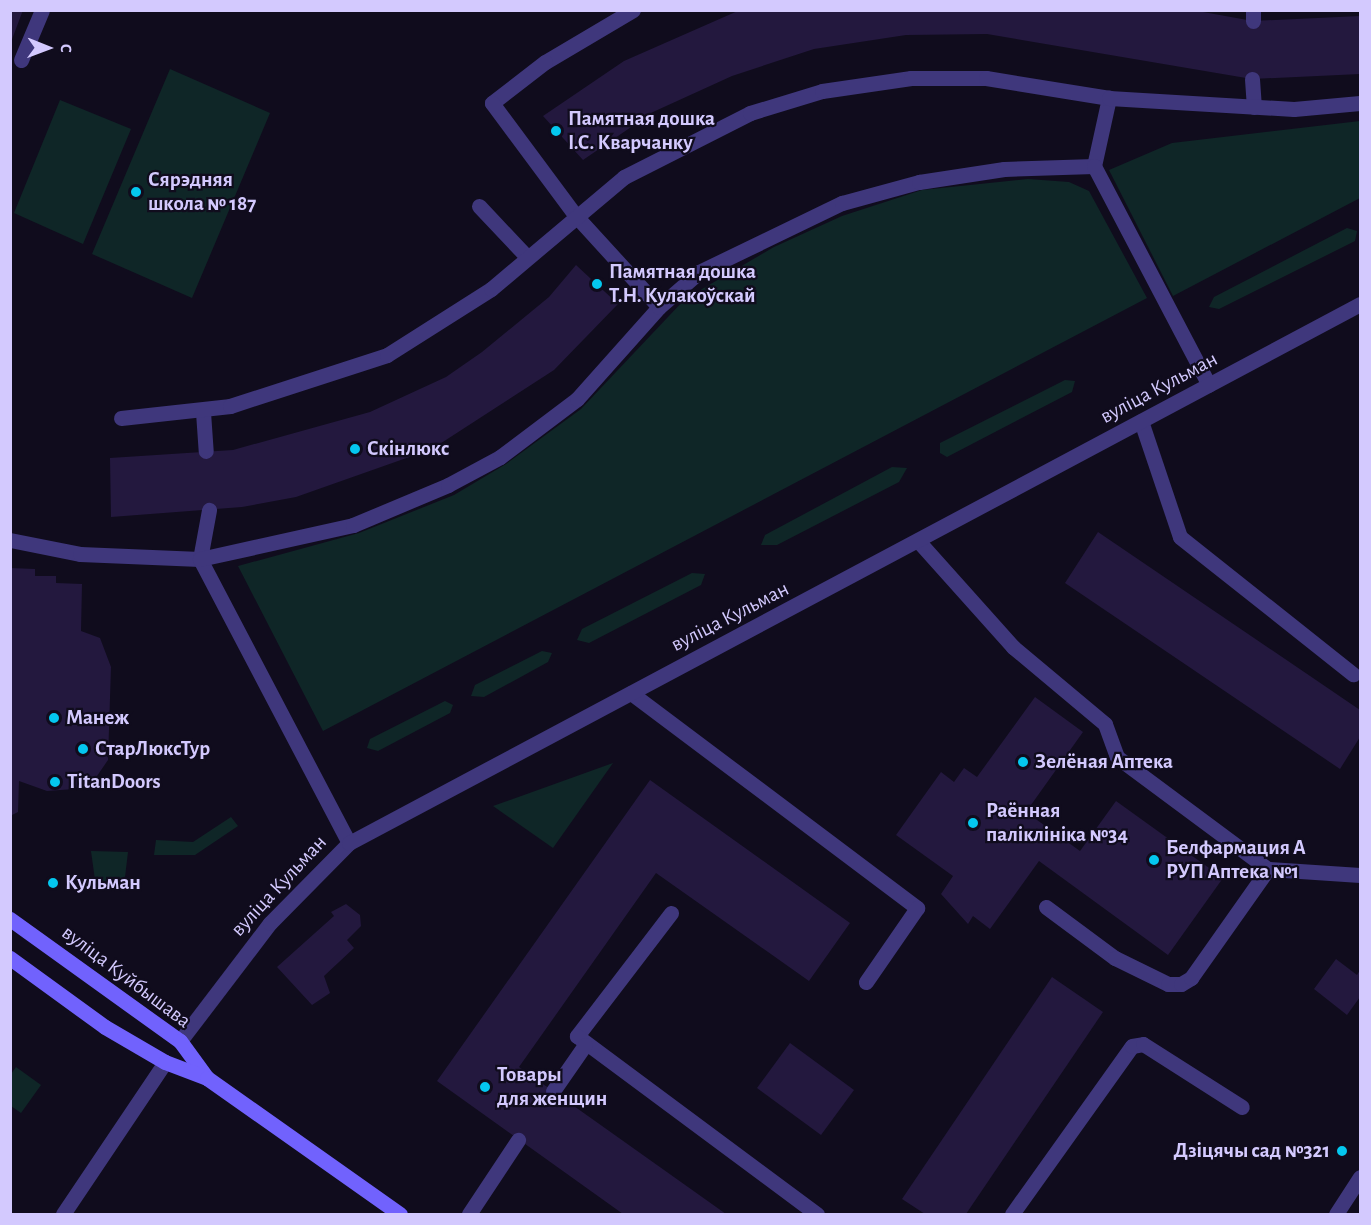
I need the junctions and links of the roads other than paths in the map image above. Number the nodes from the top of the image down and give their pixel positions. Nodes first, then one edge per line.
1 (42, 10) edge
2 (633, 10) edge
3 (21, 60) dead end
4 (1252, 79) dead end
5 (1109, 98) junction
6 (1360, 103) edge
7 (1254, 107) junction
8 (1094, 166) junction
9 (479, 206) dead end
10 (576, 216) junction
11 (527, 257) junction
12 (1360, 304) edge
13 (659, 307) junction
14 (1209, 386) junction
15 (203, 412) junction
16 (121, 418) dead end
17 (1140, 422) junction
18 (206, 451) dead end
19 (209, 510) dead end
20 (10, 540) edge
21 (920, 543) junction
22 (200, 559) junction
23 (1353, 674) dead end
24 (631, 693) junction
25 (349, 843) junction
26 (1268, 869) junction
27 (1360, 875) edge
28 (1046, 907) dead end
29 (671, 913) dead end
30 (10, 919) edge
31 (10, 958) edge
32 (866, 982) dead end
33 (180, 1041) junction
34 (585, 1045) junction
35 (165, 1062) junction
36 (207, 1078) junction
37 (553, 1091) dead end
38 (1242, 1107) dead end
39 (518, 1140) dead end
40 (1360, 1177) edge
41 (1340, 1213) edge
42 (63, 1215) edge
43 (400, 1215) edge
44 (470, 1215) edge
45 (817, 1215) edge
46 (1012, 1215) edge

1 - 3 street
2 - 10 street
4 - 7 street
5 - 7 street
5 - 8 street
5 - 10 street
6 - 7 street
8 - 13 street
8 - 14 street
9 - 11 street
10 - 11 street
10 - 13 street
11 - 15 street
12 - 14 street, вуліца Кульман
13 - 22 street
14 - 17 street, вуліца Кульман
15 - 16 street
15 - 18 street
17 - 21 street, вуліца Кульман
17 - 23 street
19 - 22 street
20 - 22 street
21 - 24 street, вуліца Кульман
21 - 26 street
22 - 25 street
24 - 25 street, вуліца Кульман
24 - 32 street
25 - 33 street, вуліца Кульман
26 - 27 street
26 - 28 street
29 - 34 street
30 - 33 main road, вуліца Куйбышава
31 - 35 main road, вуліца Куйбышава
33 - 35 main road
33 - 36 main road, вуліца Куйбышава
34 - 37 street
34 - 45 street
35 - 36 main road, вуліца Куйбышава
35 - 42 street
36 - 43 main road, вуліца Куйбышава
38 - 46 street
39 - 44 street
40 - 41 street

